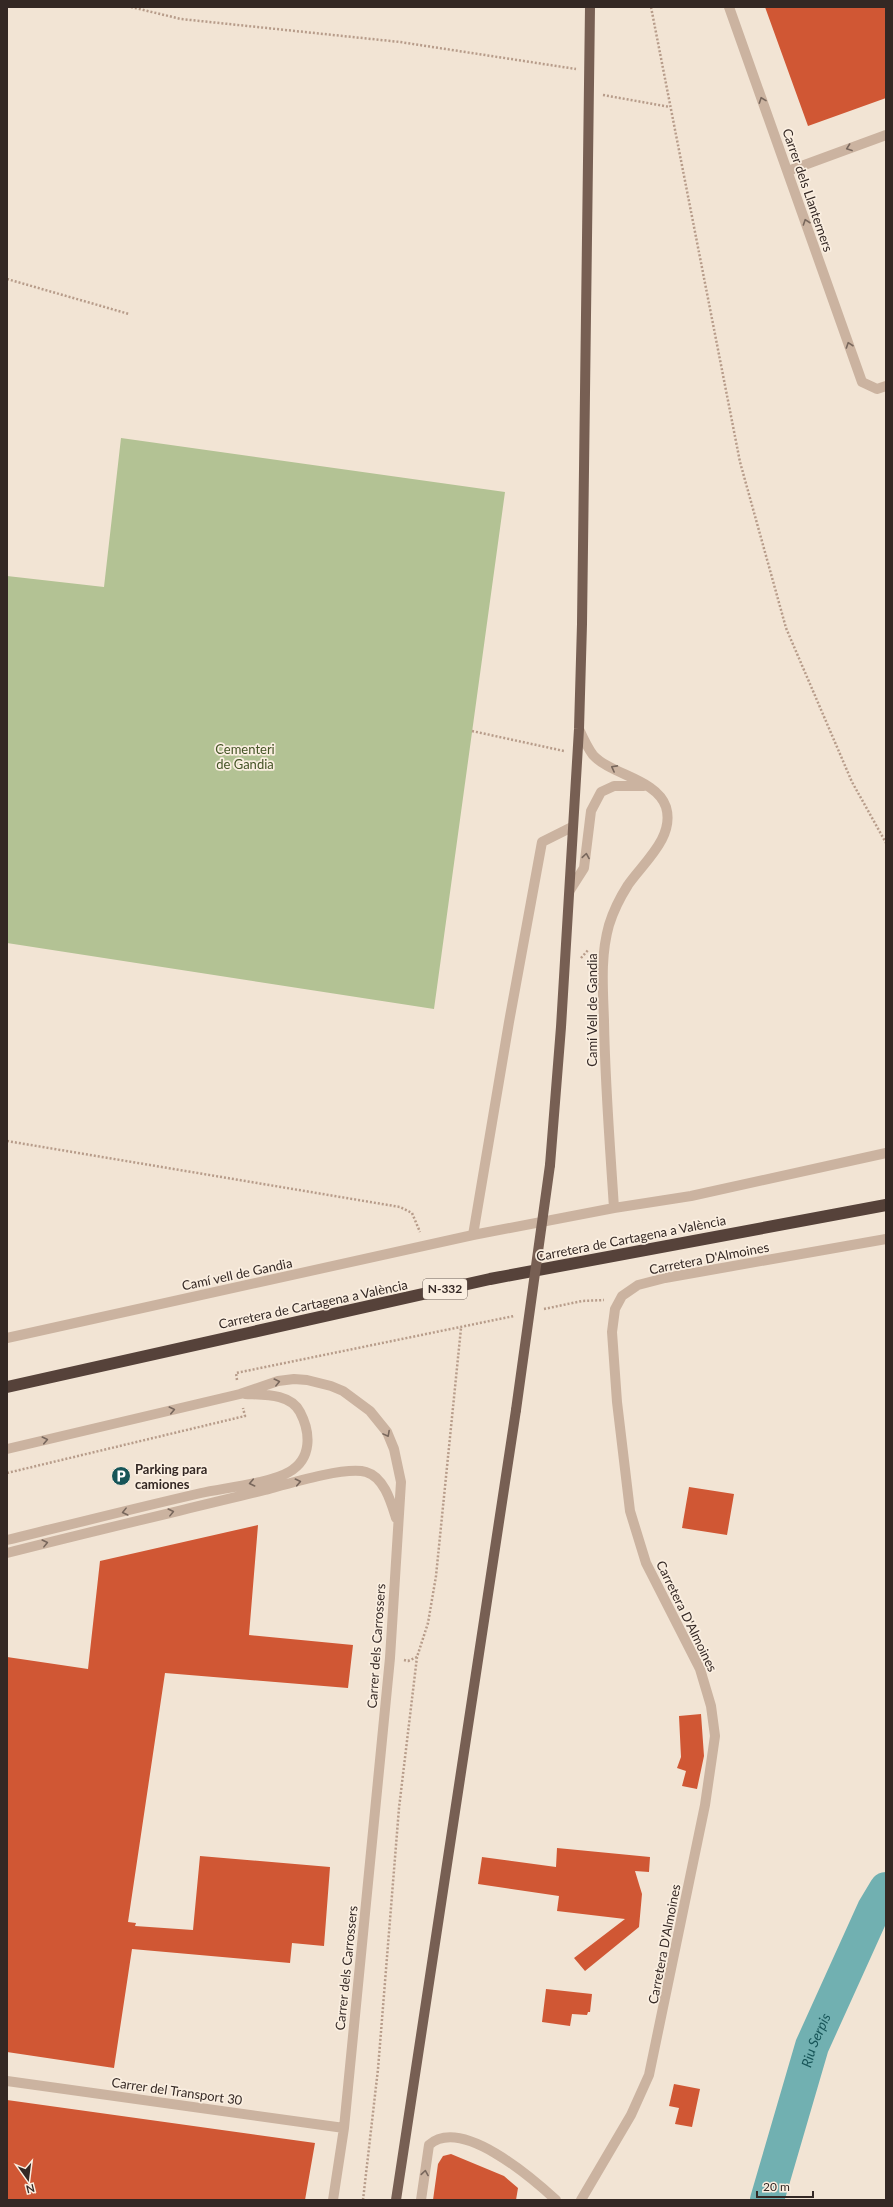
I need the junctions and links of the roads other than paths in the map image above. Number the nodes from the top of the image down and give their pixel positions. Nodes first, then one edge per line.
1 (590, 7) edge
2 (729, 7) edge
3 (886, 135) edge
4 (788, 170) junction
5 (886, 386) edge
6 (579, 729) junction
7 (648, 787) junction
8 (572, 827) junction
9 (570, 890) junction
10 (886, 1153) edge
11 (886, 1205) edge
12 (614, 1208) junction
13 (474, 1235) junction
14 (886, 1239) edge
15 (7, 1338) edge
16 (7, 1387) edge
17 (240, 1394) junction
18 (7, 1448) edge
19 (398, 1522) junction
20 (7, 1540) edge
21 (7, 1553) edge
22 (7, 2081) edge
23 (344, 2128) junction
24 (336, 2184) junction
25 (334, 2200) edge
26 (338, 2200) edge
27 (396, 2200) edge
28 (421, 2200) edge
29 (556, 2200) edge
30 (581, 2200) edge

1 - 6 main road
4 -> 2 street, Carrer dels Llanterners
3 -> 4 street
5 -> 4 street, Carrer dels Llanterners
7 -> 6 street, Camí Vell de Gandia
6 - 8 main road
9 -> 7 street
7 - 12 street, Camí Vell de Gandia
8 - 9 main road
8 - 13 street
9 - 27 main road, bridge
10 - 12 street, Camí vell de Gandia
11 - 16 highway, Carretera de Cartagena a València / N-332
12 - 13 street, Camí vell de Gandia
13 - 15 street, Camí vell de Gandia
14 - 30 street, Carretera D'Almoines
18 -> 17 street
17 -> 19 street
17 -> 20 street
21 -> 19 street, Carrer dels Carrossers
19 - 23 street, Carrer dels Carrossers
22 - 23 street, Carrer del Transport 30
23 - 24 street, Carrer dels Carrossers
24 - 25 street, Carrer dels Carrossers
24 - 26 street
28 -> 29 street

